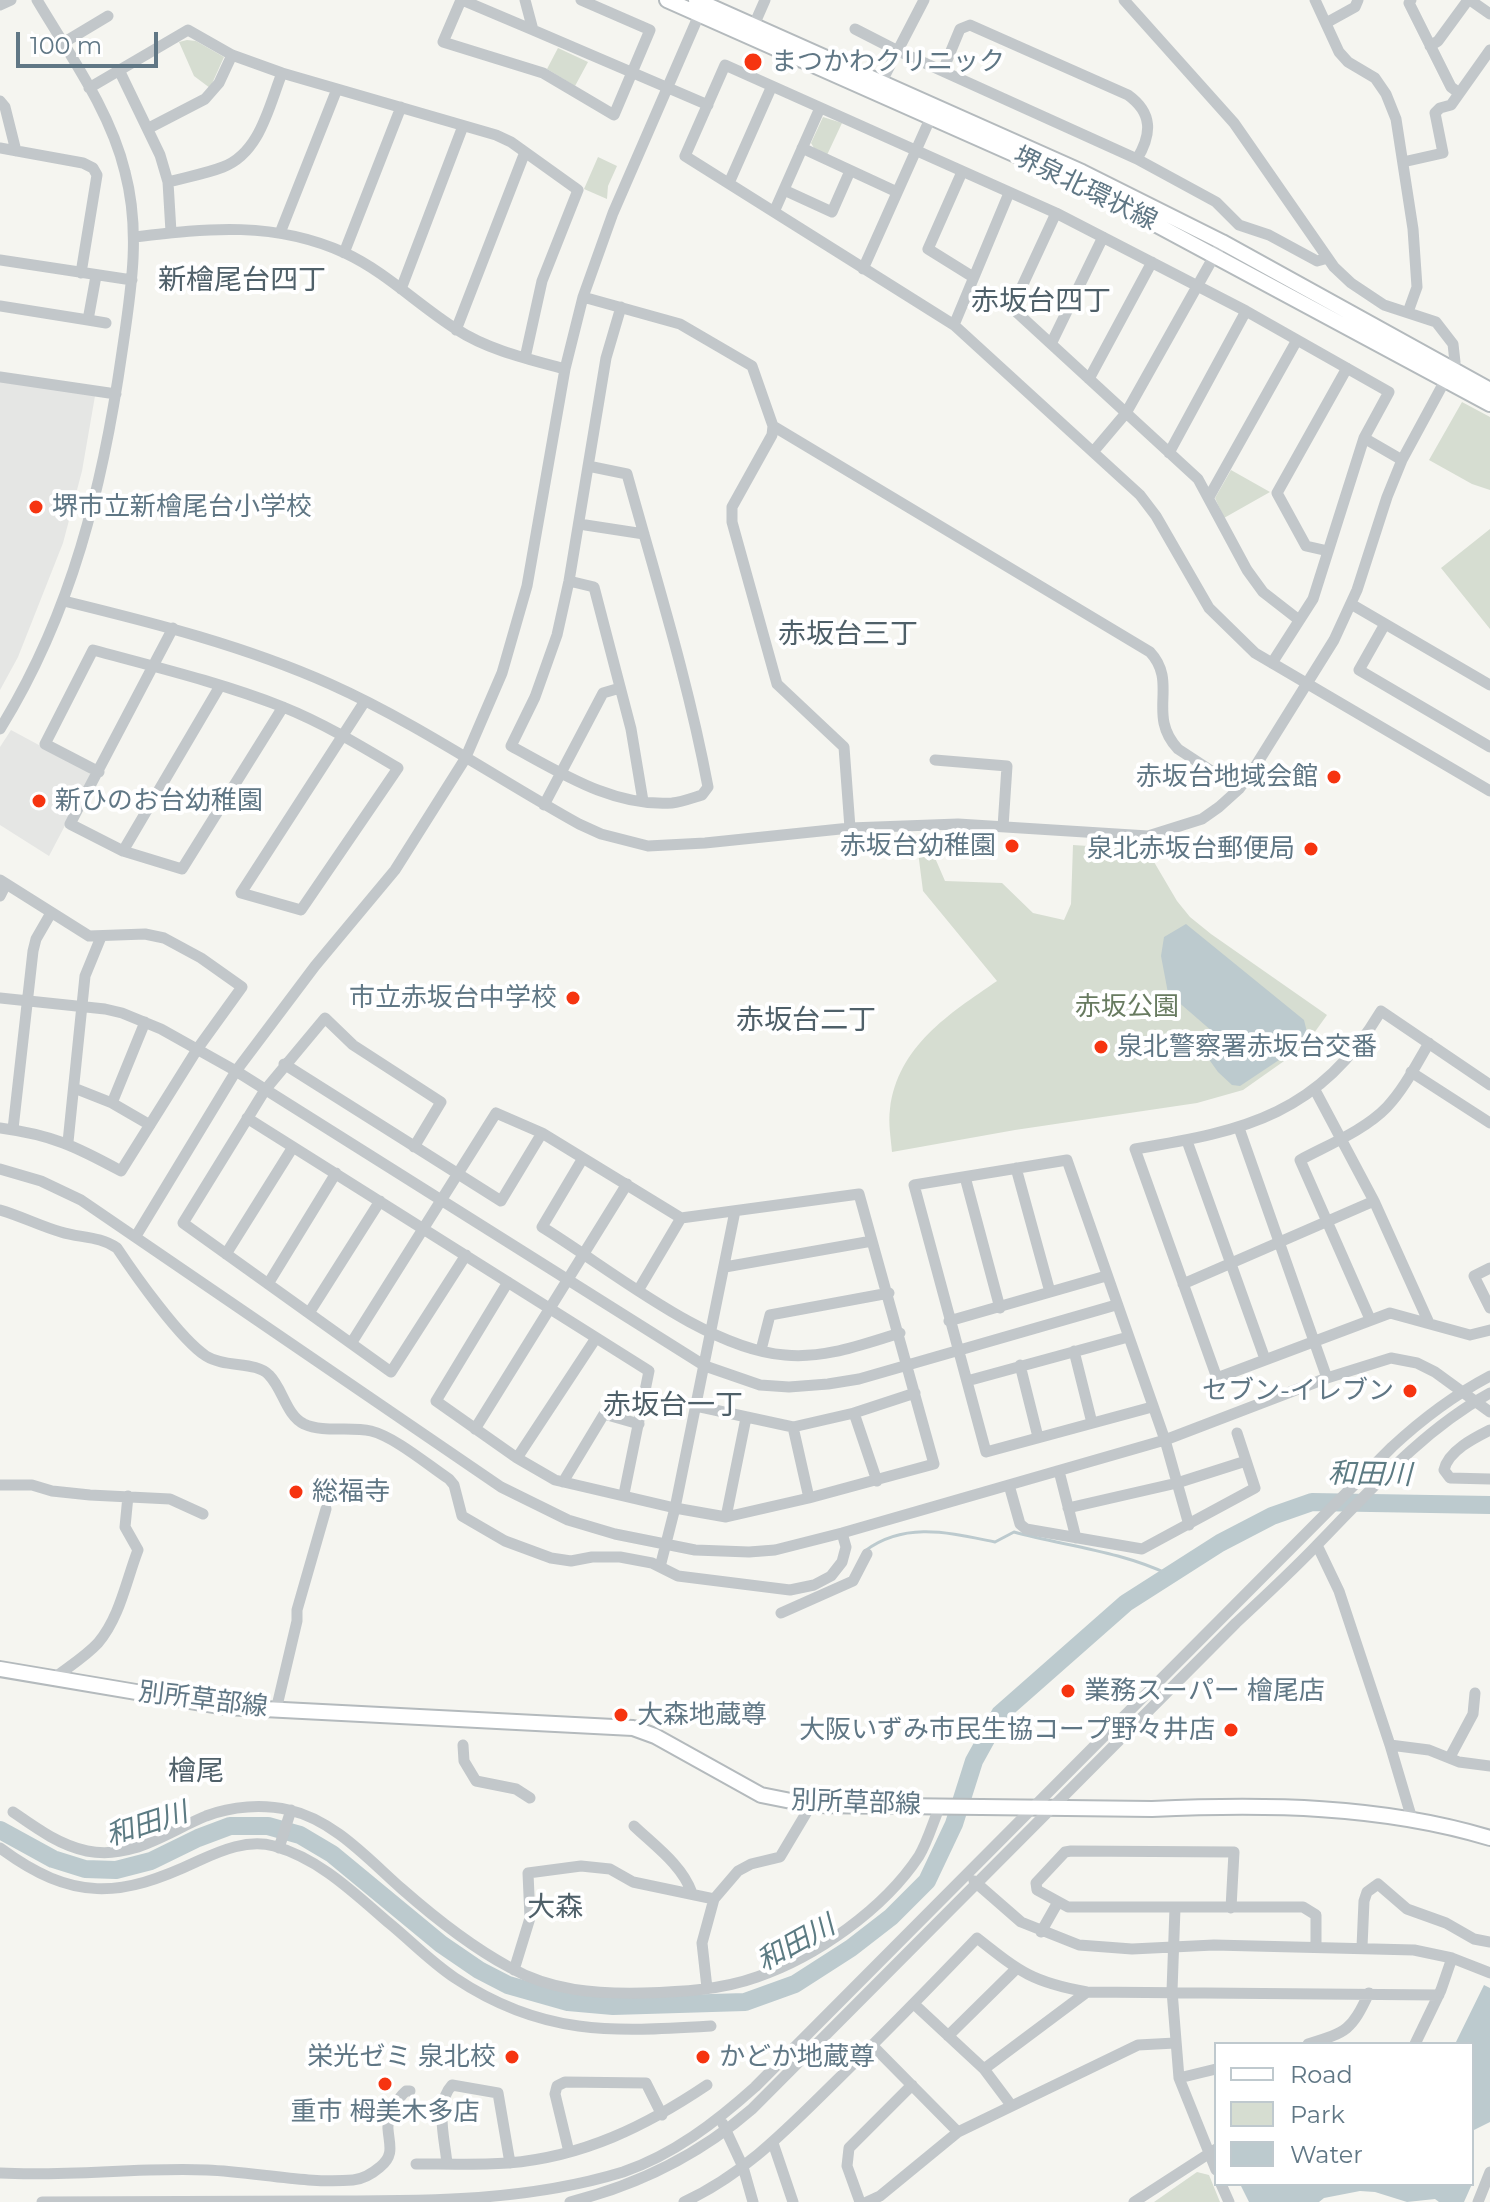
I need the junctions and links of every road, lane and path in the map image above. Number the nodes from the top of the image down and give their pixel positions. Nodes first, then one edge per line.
1 (11, 0) edge
2 (37, 0) edge
3 (462, 0) edge
4 (525, 0) edge
5 (581, 0) edge
6 (667, 0) edge
7 (765, 0) edge
8 (924, 0) edge
9 (1315, 0) edge
10 (1358, 0) edge
11 (1411, 0) edge
12 (1469, 0) edge
13 (1128, 1) edge
14 (701, 4) edge
15 (0, 5) edge
16 (1490, 14) edge
17 (108, 16) dead end
18 (1326, 23) junction
19 (754, 25) junction
20 (855, 29) dead end
21 (533, 30) junction
22 (63, 43) junction
23 (1430, 46) junction
24 (896, 50) junction
25 (1490, 50) edge
26 (232, 55) junction
27 (119, 70) junction
28 (943, 70) junction
29 (282, 73) junction
30 (632, 74) junction
31 (882, 81) junction
32 (667, 87) junction
33 (89, 88) junction
34 (771, 88) junction
35 (337, 89) junction
36 (1459, 93) junction
37 (0, 101) edge
38 (708, 105) junction
39 (401, 107) junction
40 (820, 108) junction
41 (934, 111) junction
42 (463, 126) junction
43 (149, 128) junction
44 (0, 148) edge
45 (802, 148) junction
46 (16, 151) junction
47 (915, 151) junction
48 (525, 152) junction
49 (1137, 159) junction
50 (1403, 162) junction
51 (850, 171) junction
52 (962, 172) junction
53 (168, 182) junction
54 (729, 183) junction
55 (784, 190) junction
56 (897, 192) junction
57 (1009, 193) junction
58 (774, 212) junction
59 (1056, 213) junction
60 (171, 232) junction
61 (280, 233) junction
62 (135, 237) junction
63 (1103, 237) junction
64 (1219, 248) junction
65 (344, 253) junction
66 (1328, 258) junction
67 (0, 260) edge
68 (1152, 262) junction
69 (863, 269) junction
70 (81, 273) junction
71 (96, 276) junction
72 (973, 277) junction
73 (132, 280) junction
74 (1197, 285) junction
75 (401, 289) junction
76 (583, 297) junction
77 (0, 306) edge
78 (621, 307) junction
79 (1246, 311) junction
80 (1408, 312) junction
81 (88, 320) junction
82 (106, 323) dead end
83 (954, 325) junction
84 (456, 330) junction
85 (1297, 340) junction
86 (1051, 344) junction
87 (525, 358) junction
88 (1347, 368) junction
89 (565, 369) junction
90 (1449, 374) junction
91 (0, 377) edge
92 (1089, 379) junction
93 (1490, 390) edge
94 (116, 394) junction
95 (1490, 404) edge
96 (1126, 413) junction
97 (773, 426) junction
98 (1364, 438) junction
99 (1093, 452) junction
100 (1169, 453) junction
101 (1402, 460) junction
102 (588, 466) junction
103 (1209, 497) junction
104 (579, 524) junction
105 (644, 534) junction
106 (1328, 551) junction
107 (569, 581) junction
108 (64, 601) junction
109 (1351, 604) junction
110 (1299, 620) junction
111 (1385, 624) junction
112 (173, 628) junction
113 (1272, 663) junction
114 (155, 666) junction
115 (1307, 685) junction
116 (1490, 685) edge
117 (220, 686) junction
118 (620, 688) junction
119 (365, 701) junction
120 (283, 707) junction
121 (0, 729) edge
122 (343, 736) junction
123 (1490, 747) edge
124 (465, 759) junction
125 (935, 760) dead end
126 (99, 772) junction
127 (561, 773) junction
128 (1239, 789) junction
129 (1490, 791) edge
130 (643, 801) junction
131 (544, 805) junction
132 (1003, 827) junction
133 (850, 828) junction
134 (123, 851) junction
135 (3, 882) edge
136 (0, 896) edge
137 (51, 913) junction
138 (101, 937) junction
139 (0, 998) edge
140 (27, 1001) junction
141 (82, 1006) junction
142 (145, 1022) junction
143 (1429, 1043) junction
144 (198, 1048) junction
145 (284, 1064) junction
146 (236, 1071) junction
147 (1411, 1072) junction
148 (1490, 1085) edge
149 (74, 1088) junction
150 (265, 1090) junction
151 (1315, 1090) junction
152 (112, 1103) junction
153 (247, 1118) junction
154 (1490, 1123) edge
155 (150, 1125) junction
156 (0, 1128) edge
157 (1239, 1128) junction
158 (13, 1129) junction
159 (542, 1133) junction
160 (1340, 1138) junction
161 (1187, 1141) junction
162 (68, 1142) junction
163 (293, 1147) junction
164 (414, 1147) junction
165 (583, 1158) junction
166 (1016, 1168) junction
167 (0, 1169) edge
168 (336, 1173) junction
169 (458, 1174) junction
170 (965, 1177) junction
171 (627, 1184) junction
172 (380, 1201) junction
173 (441, 1201) junction
174 (1374, 1201) junction
175 (0, 1210) edge
176 (735, 1211) junction
177 (681, 1218) junction
178 (1328, 1222) junction
179 (424, 1227) junction
180 (136, 1236) junction
181 (872, 1241) junction
182 (1280, 1242) junction
183 (226, 1254) junction
184 (585, 1254) junction
185 (466, 1255) junction
186 (1230, 1262) junction
187 (725, 1267) junction
188 (1490, 1268) edge
189 (1106, 1276) junction
190 (569, 1280) junction
191 (508, 1282) junction
192 (268, 1284) junction
193 (1183, 1284) junction
194 (639, 1289) junction
195 (1050, 1292) junction
196 (889, 1293) junction
197 (1116, 1305) junction
198 (1000, 1308) junction
199 (1490, 1308) edge
200 (551, 1309) junction
201 (309, 1313) junction
202 (1370, 1319) junction
203 (949, 1321) junction
204 (1429, 1323) junction
205 (1490, 1330) edge
206 (900, 1333) junction
207 (711, 1334) junction
208 (1128, 1337) junction
209 (596, 1338) junction
210 (1313, 1340) junction
211 (352, 1342) junction
212 (761, 1350) junction
213 (959, 1351) junction
214 (1074, 1351) junction
215 (1265, 1359) junction
216 (908, 1364) junction
217 (1020, 1365) junction
218 (705, 1366) junction
219 (1490, 1376) edge
220 (1327, 1378) junction
221 (967, 1381) junction
222 (1462, 1391) junction
223 (915, 1393) junction
224 (1490, 1393) edge
225 (1475, 1401) junction
226 (696, 1406) junction
227 (1152, 1407) junction
228 (1490, 1412) edge
229 (854, 1413) junction
230 (746, 1418) junction
231 (1092, 1423) junction
232 (639, 1424) junction
233 (411, 1427) junction
234 (793, 1427) junction
235 (475, 1429) junction
236 (1490, 1430) edge
237 (1237, 1433) dead end
238 (1038, 1437) junction
239 (1165, 1440) junction
240 (400, 1446) junction
241 (517, 1458) junction
242 (1246, 1461) junction
243 (1059, 1471) junction
244 (1490, 1479) edge
245 (877, 1481) junction
246 (563, 1482) junction
247 (1177, 1483) junction
248 (0, 1485) edge
249 (1009, 1485) junction
250 (624, 1494) junction
251 (128, 1496) junction
252 (809, 1498) junction
253 (675, 1508) junction
254 (1068, 1508) junction
255 (326, 1509) dead end
256 (203, 1514) dead end
257 (726, 1517) junction
258 (1189, 1525) junction
259 (842, 1533) junction
260 (1076, 1538) junction
261 (667, 1544) junction
262 (1317, 1545) junction
263 (867, 1554) dead end
264 (660, 1567) junction
265 (790, 1590) junction
266 (0, 1669) edge
267 (53, 1679) junction
268 (1475, 1693) dead end
269 (276, 1710) junction
270 (463, 1745) dead end
271 (1390, 1745) junction
272 (1450, 1757) junction
273 (1490, 1766) edge
274 (530, 1798) dead end
275 (811, 1805) junction
276 (942, 1806) junction
277 (1034, 1808) junction
278 (1054, 1808) junction
279 (291, 1810) junction
280 (13, 1812) dead end
281 (1412, 1819) junction
282 (634, 1826) dead end
283 (1490, 1838) edge
284 (0, 1848) edge
285 (279, 1848) junction
286 (967, 1875) junction
287 (978, 1884) junction
288 (692, 1893) junction
289 (714, 1899) junction
290 (1058, 1902) junction
291 (1175, 1908) junction
292 (1231, 1908) junction
293 (1041, 1932) junction
294 (1490, 1942) edge
295 (1174, 1947) junction
296 (1316, 1947) junction
297 (1362, 1947) junction
298 (1452, 1958) junction
299 (1016, 1969) junction
300 (514, 1970) junction
301 (1490, 1973) edge
302 (707, 1988) junction
303 (1172, 1991) junction
304 (1087, 1992) junction
305 (1369, 1993) junction
306 (1439, 1995) junction
307 (914, 2004) junction
308 (711, 2026) dead end
309 (948, 2036) junction
310 (1314, 2042) edge
311 (1416, 2042) edge
312 (1175, 2043) junction
313 (872, 2045) junction
314 (984, 2069) junction
315 (1214, 2069) edge
316 (1179, 2078) junction
317 (707, 2085) dead end
318 (912, 2085) junction
319 (410, 2091) dead end
320 (1011, 2105) junction
321 (662, 2115) junction
322 (721, 2118) junction
323 (726, 2131) junction
324 (958, 2132) junction
325 (773, 2143) junction
326 (1212, 2150) edge
327 (569, 2152) junction
328 (510, 2163) junction
329 (416, 2164) dead end
330 (447, 2164) junction
331 (743, 2167) junction
332 (1490, 2172) edge
333 (0, 2173) edge
334 (704, 2198) edge
335 (1483, 2200) edge
336 (42, 2202) edge
337 (232, 2202) edge
338 (416, 2202) edge
339 (570, 2202) edge
340 (684, 2202) edge
341 (753, 2202) edge
342 (793, 2202) edge
343 (860, 2202) edge
344 (867, 2202) edge
345 (1134, 2202) edge

1 - 15 street
2 - 22 street
3 - 21 street
3 - 30 street
4 - 21 street
5 - 30 street
6 - 14 main road, 堺泉北環状線
7 - 19 street
8 - 24 street
9 - 18 street
10 - 18 street
11 - 23 street
12 - 16 street
12 - 23 street
13 - 66 street
14 - 19 main road, 堺泉北環状線
14 - 32 street
14 - 41 main road, 堺泉北環状線
17 - 22 street
18 - 50 street
19 - 31 main road, 堺泉北環状線
20 - 24 street
21 - 30 street
22 - 33 street
23 - 36 street
24 - 28 street
24 - 31 street
25 - 36 street
26 - 27 street
26 - 29 street
26 - 43 street
27 - 33 street
27 - 43 street
28 - 49 street
28 - 49 street
29 - 35 street
29 - 53 street
30 - 32 street
31 - 41 main road, 堺泉北環状線
32 - 38 street
32 - 76 street
33 - 62 street
34 - 38 street
34 - 40 street
34 - 54 street
35 - 39 street
35 - 61 street
36 - 50 street
37 - 46 street
38 - 54 street
39 - 42 street
39 - 65 street
40 - 45 street
40 - 47 street
41 - 47 street
41 - 64 main road, 堺泉北環状線
42 - 48 street
42 - 75 street
43 - 53 street
44 - 46 street
45 - 51 street
45 - 55 street
46 - 70 street
47 - 52 street
47 - 56 street
48 - 84 street
48 - 87 street
49 - 66 street
50 - 80 street
51 - 55 street
51 - 56 street
52 - 57 street
52 - 72 street
53 - 60 street
54 - 58 street
55 - 58 street
56 - 69 street
57 - 59 street
57 - 72 street
58 - 69 street
59 - 63 street
59 - 86 street
60 - 61 street
60 - 62 street
61 - 65 street
62 - 73 street
63 - 68 street
63 - 86 street
64 - 74 street
64 - 90 main road, 堺泉北環状線
65 - 75 street
66 - 80 street
67 - 70 street
68 - 74 street
68 - 92 street
69 - 83 street
70 - 71 street
71 - 73 street
71 - 81 street
72 - 83 street
73 - 94 street
74 - 79 street
74 - 96 street
75 - 84 street
76 - 78 street
76 - 89 street
77 - 81 street
78 - 97 street
78 - 102 street
79 - 85 street
79 - 100 street
80 - 90 street
81 - 82 street
83 - 99 street
84 - 87 street
85 - 88 street
85 - 103 street
86 - 92 street
87 - 89 street
88 - 98 street
88 - 106 street
89 - 124 street
90 - 93 main road, 堺泉北環状線
90 - 95 main road, 堺泉北環状線
90 - 101 street
91 - 94 street
92 - 96 street
94 - 108 street
96 - 99 street
96 - 100 street
97 - 128 street
97 - 133 street
98 - 101 street
98 - 106 street
99 - 113 street
100 - 103 street
101 - 109 street
102 - 104 street
102 - 105 street
103 - 110 street
104 - 105 street
104 - 107 street
105 - 130 street
106 - 110 street
107 - 118 street
107 - 127 street
108 - 112 street
108 - 121 street
109 - 111 street
109 - 115 street
110 - 113 street
111 - 116 street
111 - 123 street
112 - 114 street
112 - 119 street
113 - 115 street
114 - 117 street
114 - 126 street
114 - 126 street
115 - 128 street
115 - 129 street
117 - 120 street
117 - 134 street
118 - 127 street
118 - 130 street
119 - 122 street
119 - 124 street
120 - 122 street
120 - 134 street
122 - 122 street
124 - 131 street
124 - 146 street
125 - 132 street
126 - 134 street
127 - 130 street
127 - 131 street
128 - 132 street
131 - 133 street
132 - 133 street
135 - 136 street
135 - 137 street
137 - 138 street
137 - 140 street
138 - 141 street
138 - 144 street
139 - 140 street
140 - 141 street
140 - 158 street
141 - 142 street
141 - 149 street
142 - 144 street
142 - 152 street
143 - 147 street
143 - 148 street
143 - 151 street
144 - 146 street
144 - 155 street
145 - 150 street
145 - 164 street
145 - 164 street
146 - 150 street
146 - 180 street
147 - 154 street
147 - 160 street
149 - 152 street
149 - 162 street
150 - 153 street
150 - 173 street
151 - 157 street
151 - 160 street
152 - 155 street
153 - 163 street
153 - 183 street
155 - 162 street
156 - 158 street
157 - 161 street
157 - 182 street
158 - 162 street
159 - 165 street
159 - 169 street
159 - 169 street
160 - 174 street
160 - 178 street
161 - 186 street
161 - 193 street
163 - 168 street
163 - 183 street
164 - 169 street
165 - 171 street
165 - 184 street
166 - 170 street
166 - 189 street
166 - 195 street
167 - 180 street
168 - 172 street
168 - 192 street
169 - 173 street
170 - 198 street
170 - 203 street
171 - 177 street
171 - 184 street
172 - 179 street
172 - 201 street
173 - 179 street
173 - 190 street
174 - 178 street
174 - 204 street
175 - 240 street
176 - 177 street
176 - 181 street
176 - 187 street
177 - 194 street
178 - 182 street
178 - 202 street
179 - 185 street
179 - 211 street
180 - 233 street
181 - 187 street
181 - 196 street
182 - 186 street
182 - 210 street
183 - 192 street
184 - 190 street
184 - 194 street
185 - 191 street
185 - 211 street
186 - 193 street
186 - 215 street
187 - 207 street
188 - 199 street
189 - 195 street
189 - 197 street
190 - 200 street
190 - 218 street
191 - 200 street
191 - 235 street
192 - 201 street
193 - 215 street
194 - 207 street
195 - 198 street
196 - 206 street
196 - 212 street
197 - 208 street
197 - 213 street
198 - 203 street
200 - 209 street
200 - 235 street
201 - 211 street
202 - 204 street
202 - 210 street
203 - 213 street
204 - 205 street
206 - 212 street
206 - 216 street
207 - 212 street
207 - 218 street
208 - 214 street
208 - 227 street
209 - 232 street
209 - 241 street
210 - 215 street
210 - 220 street
213 - 216 street
213 - 221 street
214 - 217 street
214 - 231 street
216 - 218 street
216 - 223 street
217 - 221 street
217 - 238 street
218 - 226 street
219 - 222 street
220 - 222 street
220 - 239 street
221 - 238 street
222 - 225 street
222 - 277 street
223 - 229 street
223 - 245 street
224 - 225 street
225 - 228 street
225 - 262 street
226 - 230 street
226 - 253 street
227 - 231 street
227 - 239 street
229 - 234 street
229 - 245 street
230 - 234 street
230 - 257 street
231 - 238 street
232 - 246 street
232 - 250 street
233 - 240 street
233 - 261 street
234 - 252 street
235 - 241 street
236 - 244 street
237 - 242 street
239 - 243 street
239 - 247 street
240 - 264 street
241 - 246 street
242 - 247 street
242 - 258 street
243 - 249 street
243 - 254 street
245 - 252 street
246 - 250 street
247 - 254 street
247 - 258 street
248 - 251 street
249 - 259 street
249 - 260 street
250 - 253 street
251 - 256 street
251 - 267 street
252 - 257 street
253 - 257 street
253 - 261 street
254 - 260 street
255 - 269 street
258 - 260 street
259 - 261 street
259 - 265 street
261 - 264 street
262 - 271 street
262 - 278 street
263 - 265 street
264 - 265 street
266 - 267 main road, 別所草部線
267 - 269 main road, 別所草部線
268 - 272 street
269 - 275 main road, 別所草部線
270 - 274 street
271 - 272 street
271 - 281 street
272 - 273 street
275 - 276 main road, 別所草部線
275 - 289 street
276 - 277 main road, 別所草部線
276 - 302 street
277 - 278 main road, 別所草部線
277 - 286 street
278 - 281 main road, 別所草部線
278 - 287 street
279 - 280 street
279 - 285 street
279 - 300 street
281 - 283 main road, 別所草部線
282 - 288 street
284 - 285 street
285 - 308 street
286 - 287 street
286 - 322 street
287 - 293 street
287 - 323 street
288 - 289 street
288 - 300 street
289 - 302 street
290 - 291 street
290 - 292 street
290 - 293 street
291 - 292 street
291 - 295 street
292 - 296 street
293 - 295 street
294 - 297 street
295 - 296 street
295 - 303 street
296 - 297 street
297 - 298 street
298 - 301 street
298 - 306 street
299 - 304 street
299 - 307 street
299 - 309 street
300 - 302 street
303 - 304 street
303 - 305 street
303 - 312 street
304 - 314 street
305 - 306 street
305 - 310 street
306 - 311 street
307 - 309 street
307 - 313 street
309 - 314 street
312 - 316 street
312 - 320 street
313 - 318 street
313 - 325 street
314 - 320 street
315 - 316 street
316 - 326 street
317 - 321 street
318 - 324 street
318 - 343 street
319 - 333 street
320 - 324 street
321 - 327 street
321 - 327 street
322 - 323 street
322 - 338 street
323 - 331 street
323 - 339 street
324 - 344 street
325 - 331 street
325 - 342 street
326 - 345 street
327 - 328 street
328 - 330 street
328 - 330 street
329 - 330 street
331 - 334 street
331 - 341 street
332 - 335 street
334 - 340 street
336 - 337 street
337 - 338 street

